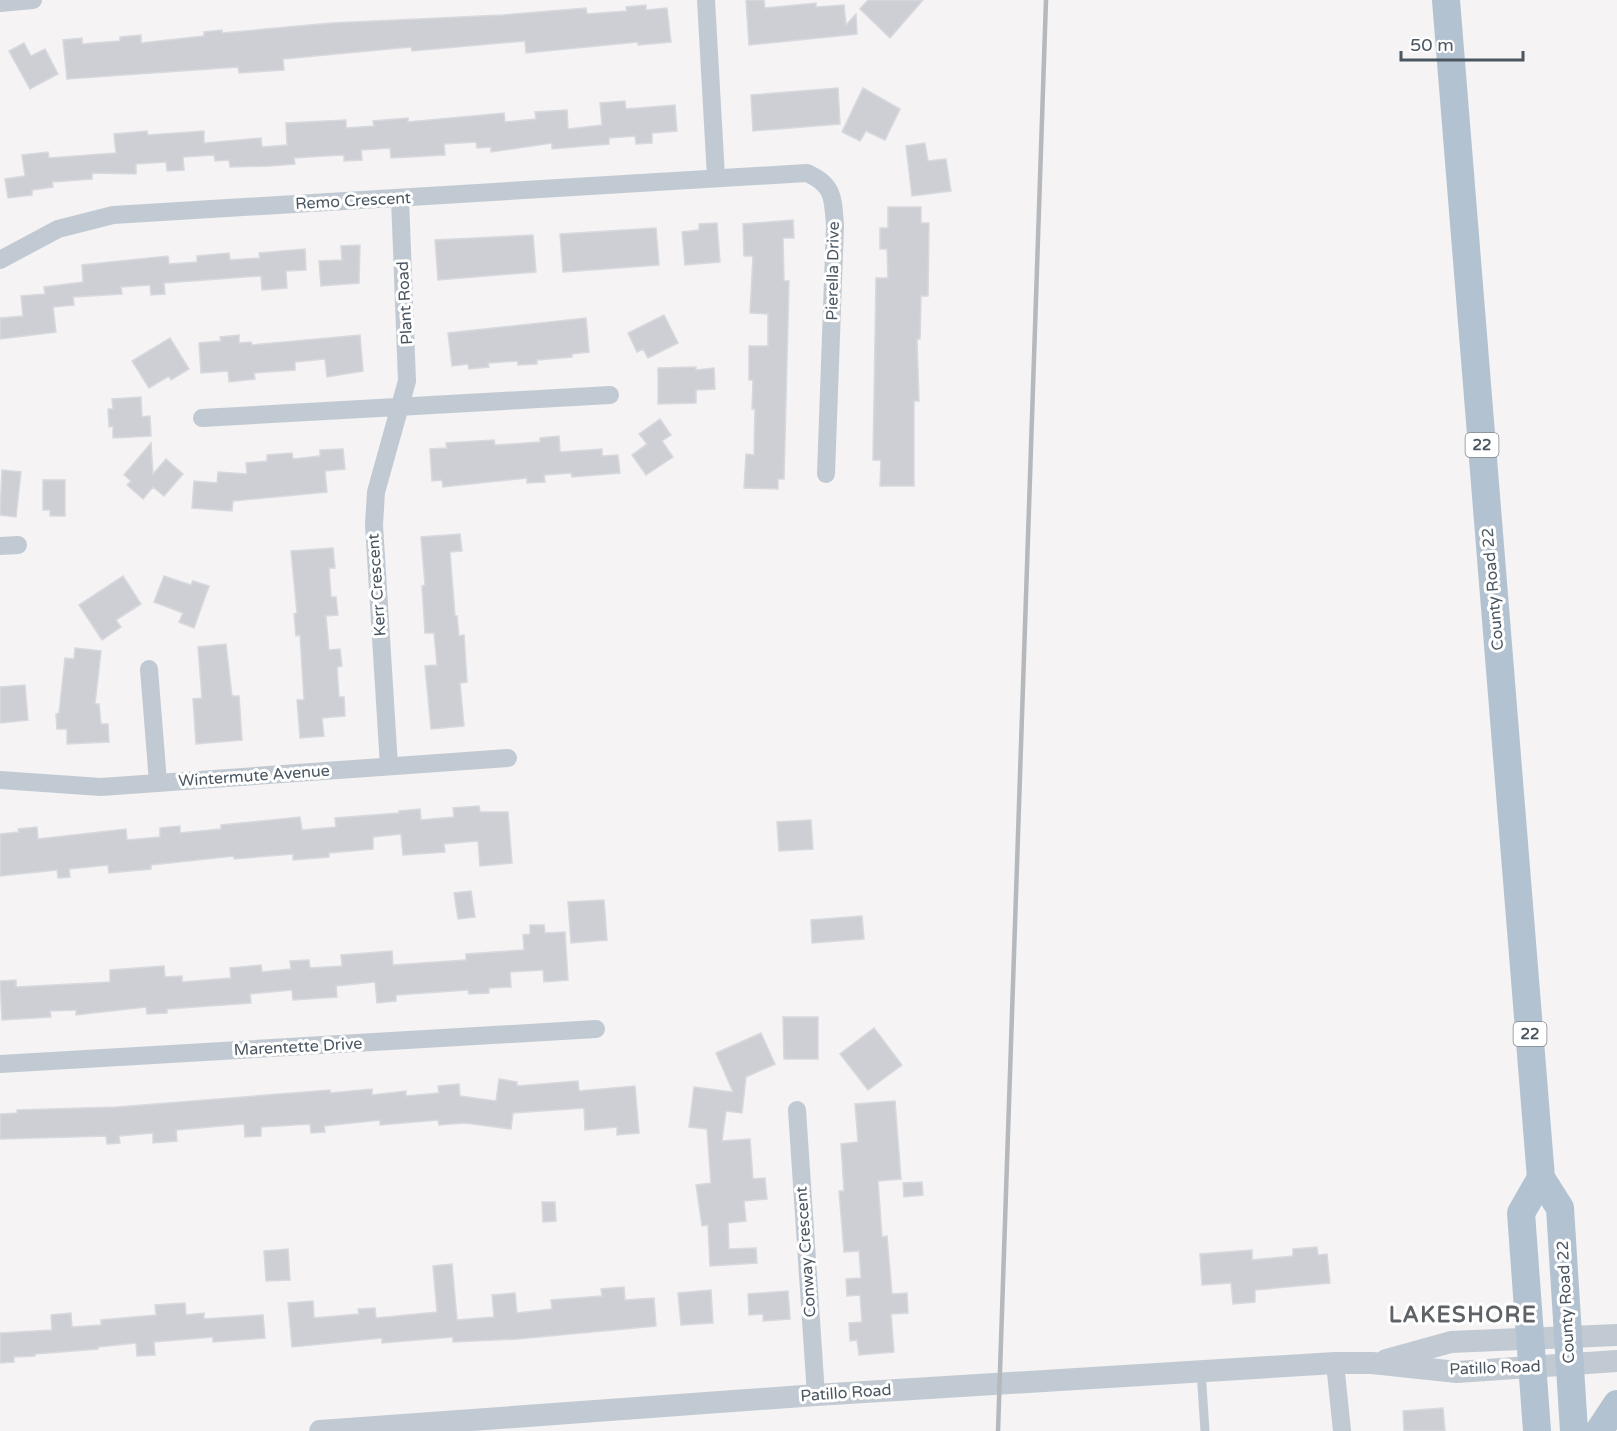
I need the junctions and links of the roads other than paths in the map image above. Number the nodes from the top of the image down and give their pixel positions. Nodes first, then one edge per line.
1 (33, 0) edge
2 (706, 0) edge
3 (1446, 0) edge
4 (0, 3) edge
5 (716, 177) junction
6 (400, 198) junction
7 (0, 260) edge
8 (610, 395) dead end
9 (401, 406) junction
10 (202, 418) dead end
11 (826, 474) dead end
12 (149, 669) dead end
13 (508, 758) dead end
14 (389, 766) junction
15 (0, 780) edge
16 (158, 782) junction
17 (596, 1029) dead end
18 (0, 1064) edge
19 (797, 1110) dead end
20 (1541, 1178) junction
21 (1617, 1335) edge
22 (1530, 1339) junction
23 (1569, 1351) junction
24 (1617, 1361) edge
25 (1335, 1363) junction
26 (1372, 1363) junction
27 (1532, 1367) junction
28 (1202, 1371) junction
29 (816, 1395) junction
30 (1617, 1404) edge
31 (478, 1426) edge
32 (320, 1431) edge
33 (1205, 1431) edge
34 (1342, 1431) edge
35 (1537, 1431) edge
36 (1574, 1431) edge
37 (1599, 1431) edge

1 - 4 street
2 - 5 street
3 - 20 main road, County Road 22 / 22
5 - 6 street, Remo Crescent
5 - 11 street, Pierella Drive
6 - 7 street, Remo Crescent
6 - 9 street, Plant Road
8 - 9 street
9 - 10 street
9 - 14 street, Kerr Crescent
12 - 16 street
13 - 14 street, Wintermute Avenue
14 - 16 street, Wintermute Avenue
15 - 16 street, Wintermute Avenue
17 - 18 street, Marentette Drive
19 - 29 street, Conway Crescent
20 - 22 main road
20 - 23 main road, County Road 22 / 22
21 - 23 street, Patillo Road
22 - 23 street, Patillo Road
22 - 26 street, Patillo Road
22 - 27 main road
23 - 24 street, Patillo Road
23 - 27 street, Patillo Road
23 - 36 main road, County Road 22 / 22
25 - 26 street, Patillo Road
25 - 28 street, Patillo Road
25 - 34 street
26 - 27 street, Patillo Road
27 - 35 main road
28 - 29 street, Patillo Road
28 - 33 lane
29 - 31 street, Patillo Road
30 - 37 main road
31 - 32 street, Patillo Road

